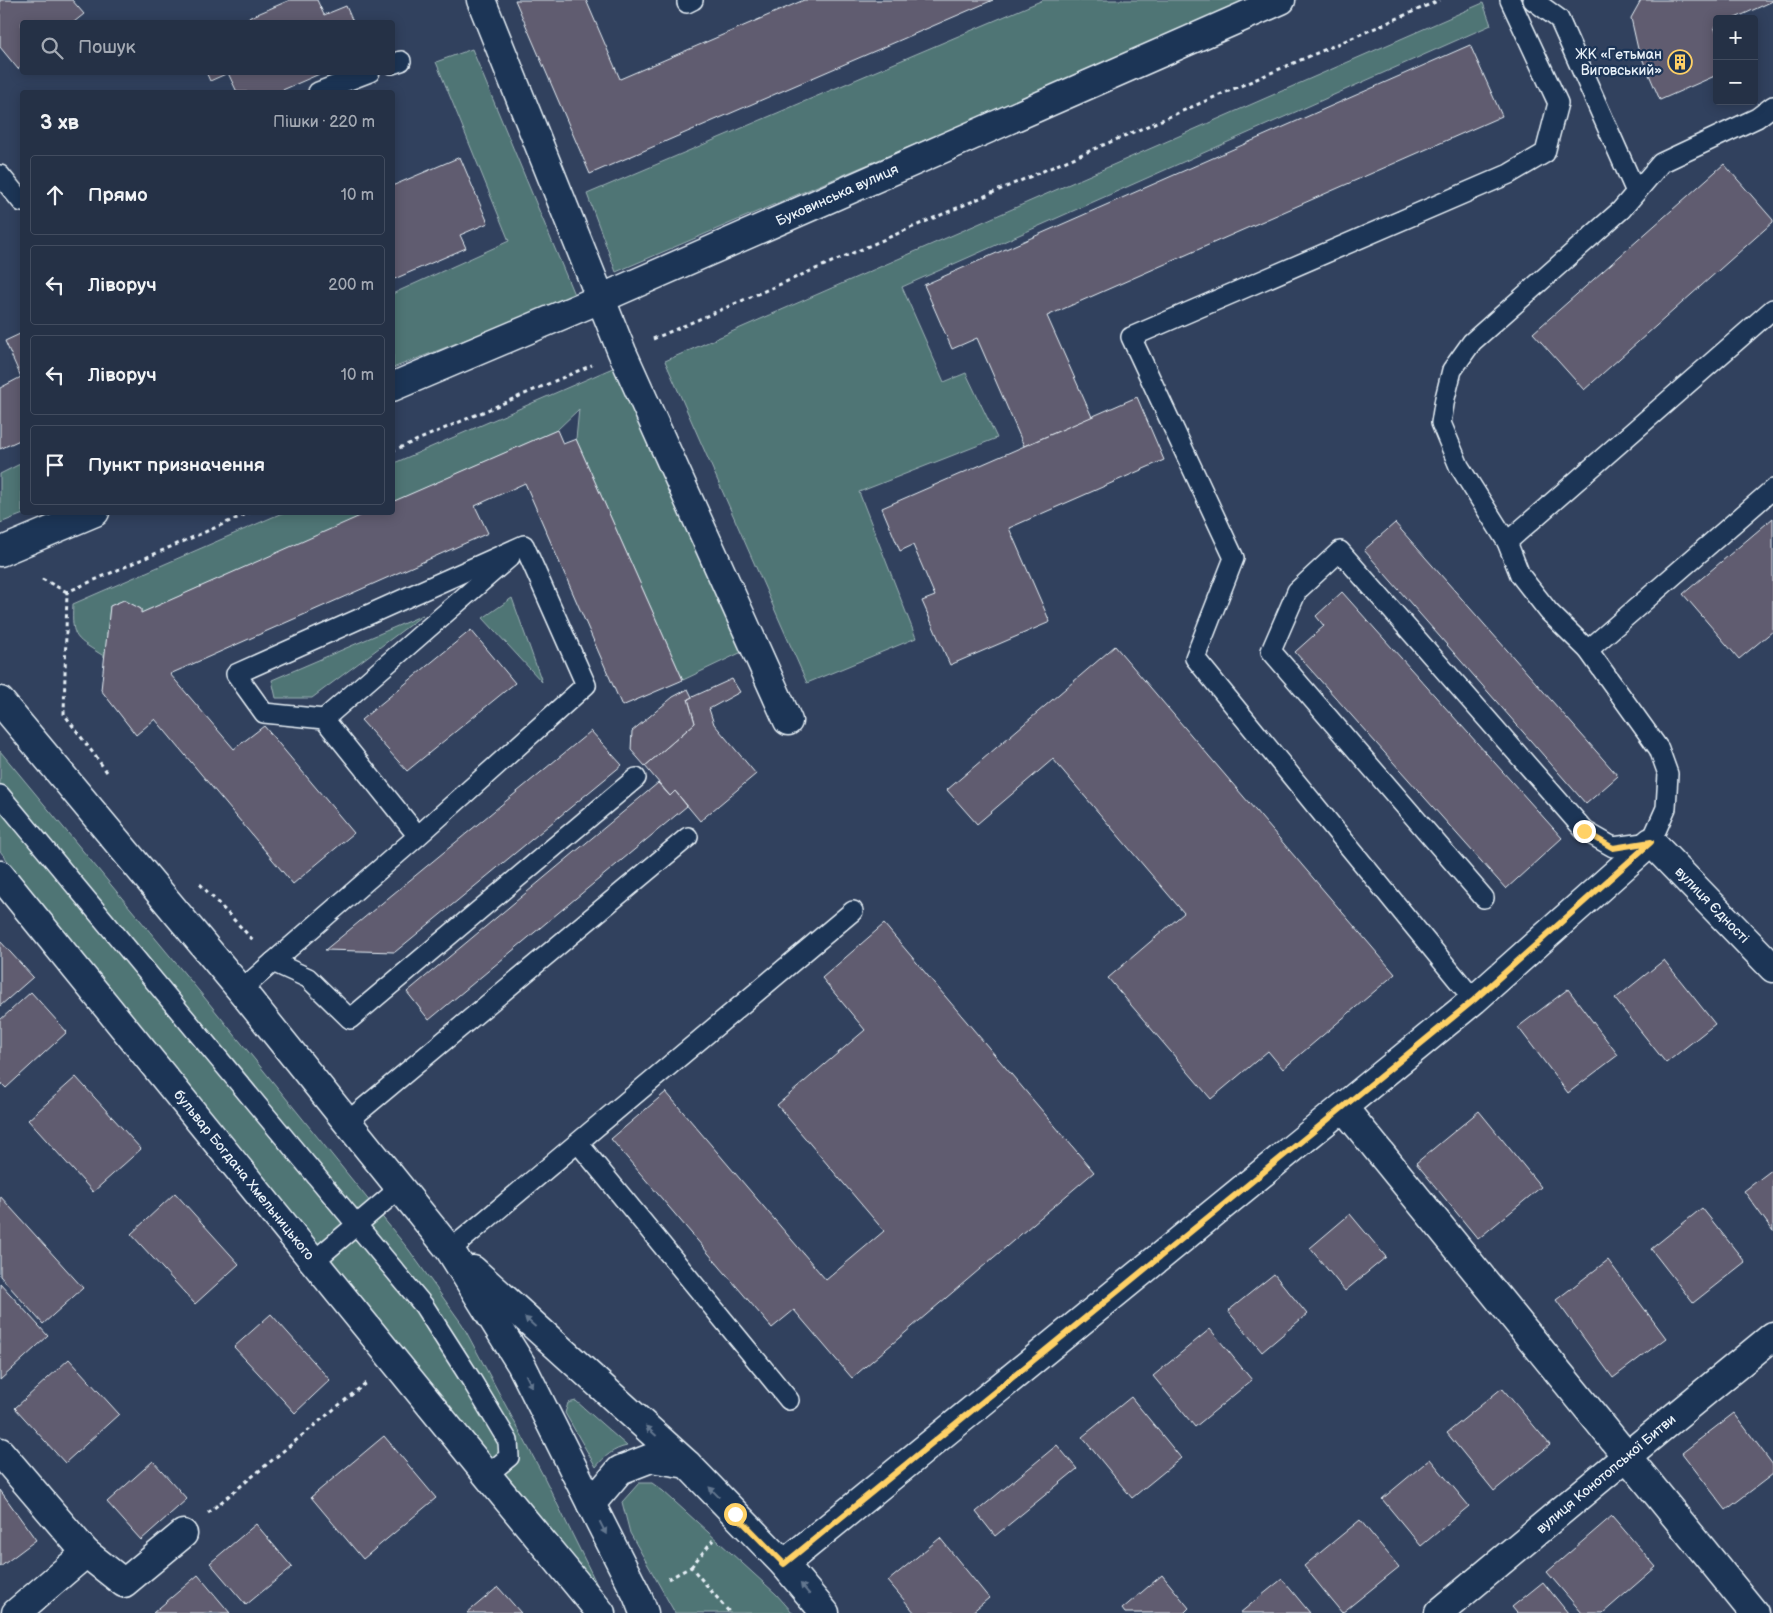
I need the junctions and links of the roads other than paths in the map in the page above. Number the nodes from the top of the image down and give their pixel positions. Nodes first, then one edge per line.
1 (481, 0) edge
2 (688, 0) edge
3 (693, 0) edge
4 (1281, 0) edge
5 (1510, 0) edge
6 (1533, 0) edge
7 (362, 75) edge
8 (323, 90) edge
9 (1773, 106) edge
10 (0, 175) edge
11 (1636, 192) junction
12 (20, 200) edge
13 (600, 299) junction
14 (1773, 309) edge
15 (395, 386) edge
16 (1773, 489) edge
17 (88, 515) edge
18 (1507, 542) junction
19 (524, 545) junction
20 (0, 552) edge
21 (1588, 650) junction
22 (0, 701) edge
23 (324, 719) junction
24 (788, 721) dead end
25 (636, 778) dead end
26 (0, 795) edge
27 (418, 836) junction
28 (688, 838) dead end
29 (1651, 842) junction
30 (0, 875) edge
31 (1484, 898) dead end
32 (853, 911) dead end
33 (272, 962) junction
34 (1773, 968) edge
35 (241, 990) junction
36 (1474, 1000) junction
37 (1344, 1107) junction
38 (347, 1122) junction
39 (578, 1143) junction
40 (400, 1188) junction
41 (356, 1225) junction
42 (450, 1250) junction
43 (314, 1261) junction
44 (1773, 1336) edge
45 (789, 1400) dead end
46 (0, 1452) edge
47 (1626, 1456) junction
48 (687, 1464) junction
49 (487, 1475) junction
50 (591, 1504) junction
51 (183, 1534) road end
52 (86, 1553) junction
53 (784, 1564) junction
54 (640, 1604) edge
55 (16, 1613) edge
56 (601, 1613) edge
57 (825, 1613) edge
58 (1440, 1613) edge
59 (1754, 1613) edge

1 - 13 street
2 - 3 lane
4 - 13 street, Буковинська вулиця
5 - 36 lane
6 - 11 lane
7 - 8 lane
9 - 11 lane
10 - 12 lane
11 - 18 lane
13 - 15 street, Буковинська вулиця
13 - 24 street
14 - 18 lane
16 - 21 lane
17 - 20 street
18 - 21 lane
19 - 23 lane
19 - 23 lane
19 - 27 lane
21 - 29 lane
22 - 35 street
23 - 27 lane
25 - 33 lane
26 - 41 lane
27 - 33 lane
28 - 38 lane
29 - 31 lane
29 - 34 street, вулиця Єдності
29 - 36 street
30 - 43 street, бульвар Богдана Хмельницького
32 - 39 lane
33 - 35 lane
35 - 38 street
36 - 37 street
37 - 47 street
37 - 53 street
38 - 40 street
39 - 42 lane
39 - 45 lane
40 - 41 lane
40 - 42 street
41 - 43 lane
41 - 49 lane
48 -> 42 street
42 -> 50 street
43 - 49 street, бульвар Богдана Хмельницького
44 - 47 street, вулиця Конотопської Битви
46 - 52 street
47 - 58 street, вулиця Конотопської Битви
47 - 59 street
48 - 50 street
53 -> 48 street
49 - 56 street, бульвар Богдана Хмельницького
50 -> 54 street
51 - 52 street
52 - 55 street
57 -> 53 street

